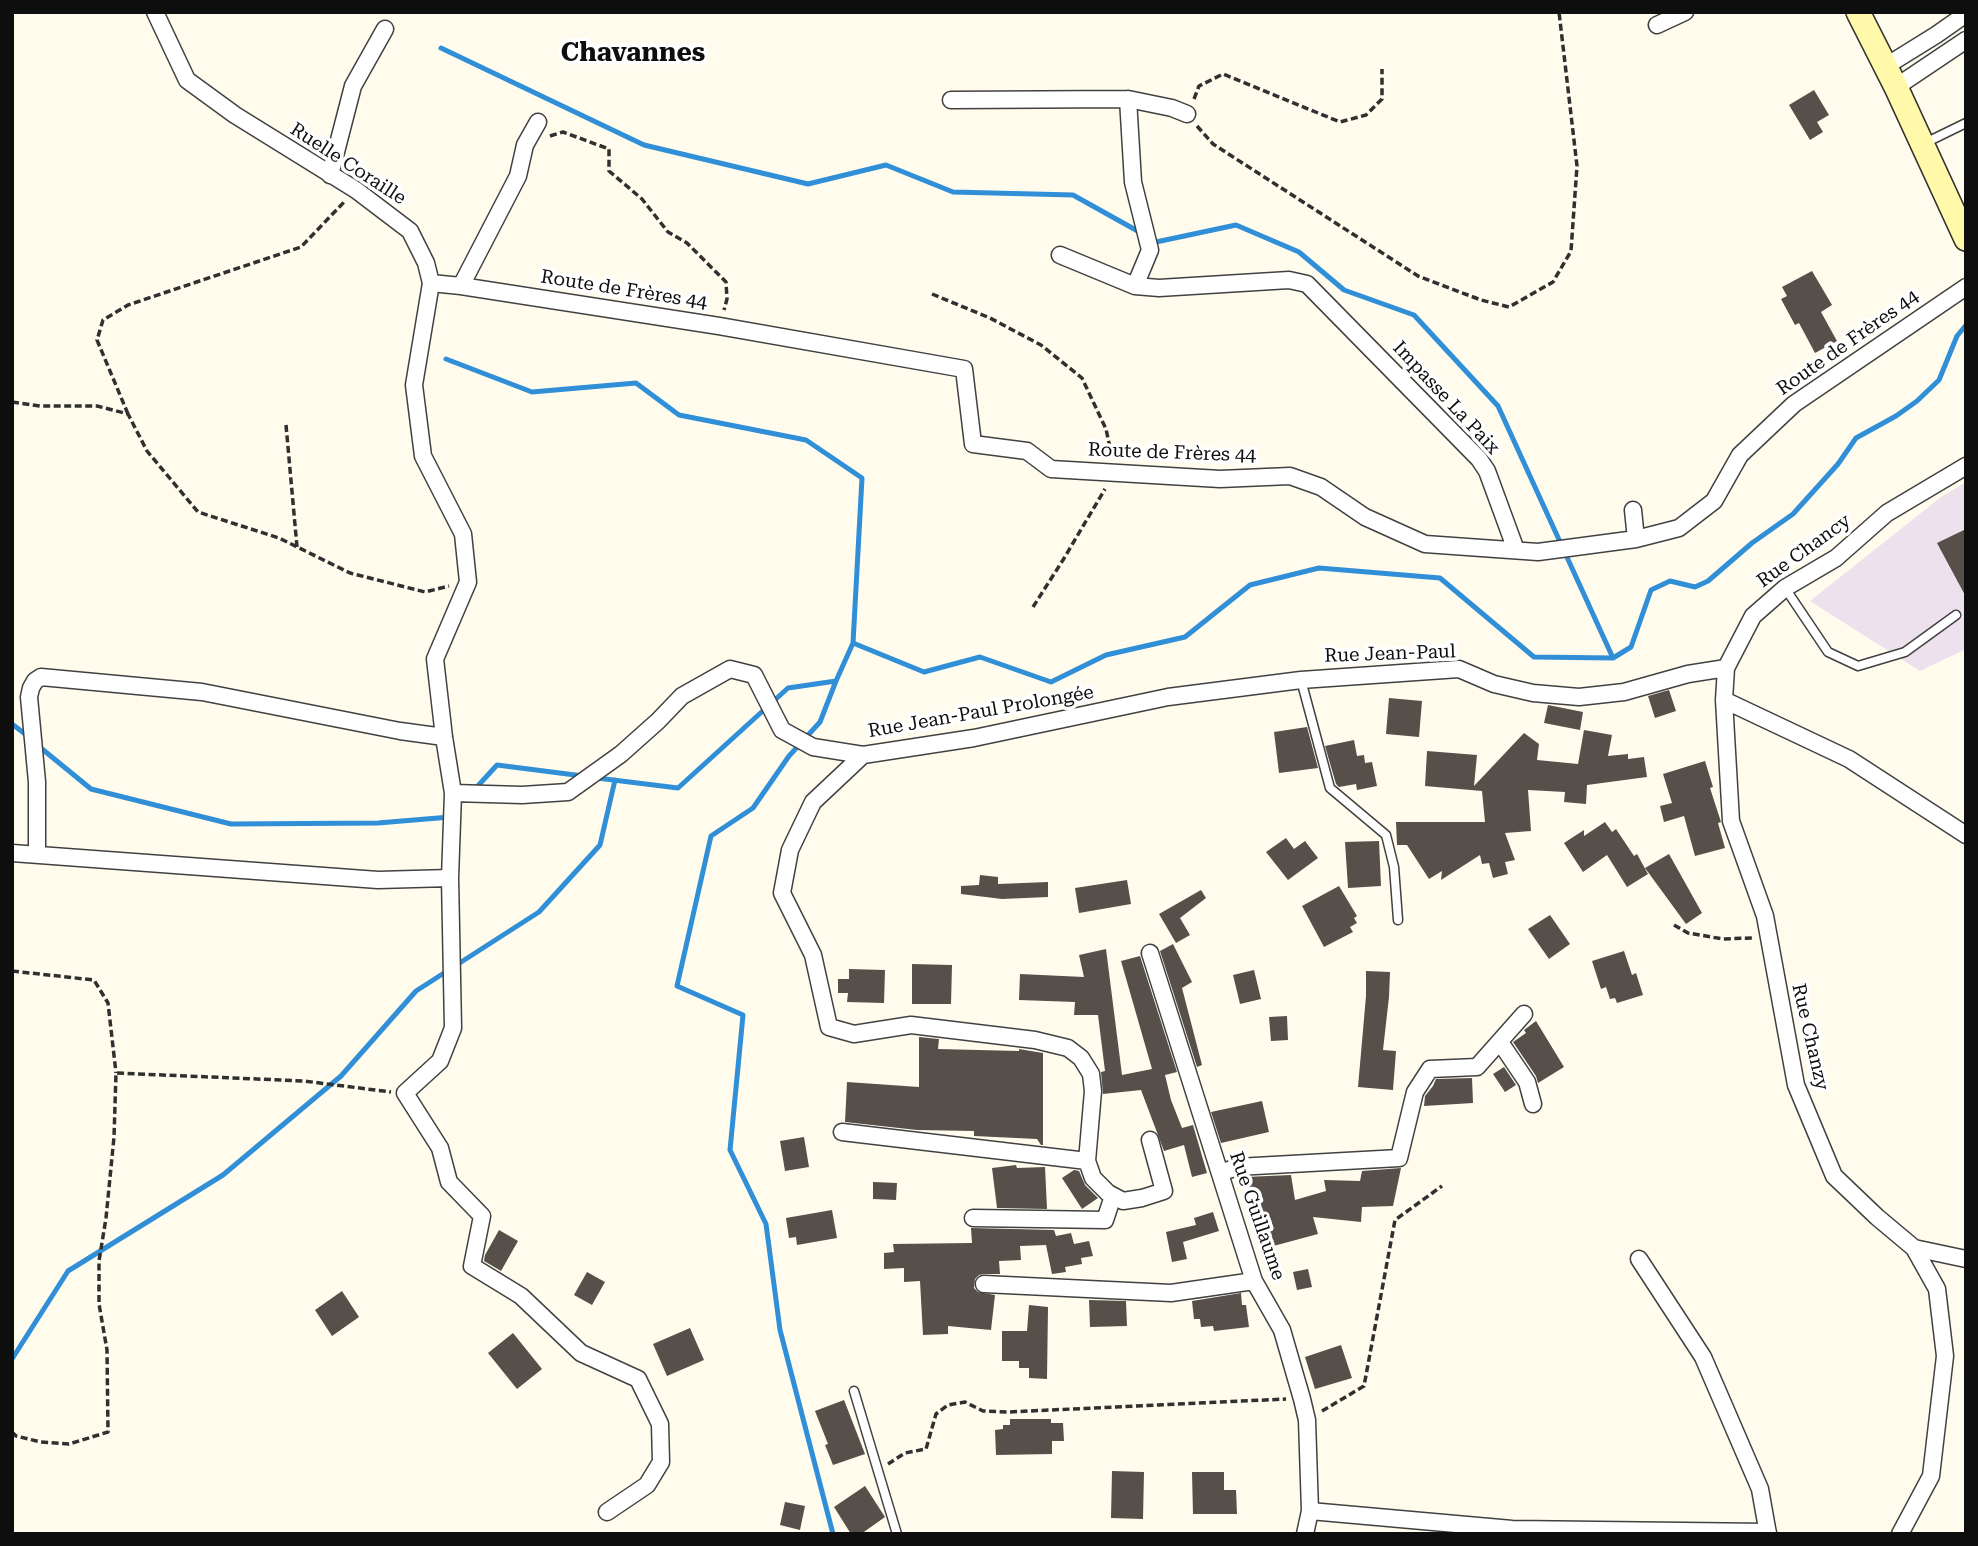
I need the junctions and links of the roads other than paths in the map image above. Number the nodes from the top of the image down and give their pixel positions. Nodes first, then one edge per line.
1 (155, 12) edge
2 (1685, 12) edge
3 (1858, 12) edge
4 (1966, 14) edge
5 (1657, 25) dead end
6 (385, 29) dead end
7 (1966, 40) edge
8 (1886, 66) junction
9 (1896, 87) junction
10 (1128, 99) junction
11 (951, 100) dead end
12 (1187, 114) road end
13 (538, 122) dead end
14 (1966, 124) edge
15 (1923, 145) junction
16 (330, 175) junction
17 (1966, 239) edge
18 (1060, 256) dead end
19 (431, 283) junction
20 (461, 286) junction
21 (1135, 286) junction
22 (1966, 288) edge
23 (1966, 466) edge
24 (1633, 510) dead end
25 (1636, 539) junction
26 (1516, 550) junction
27 (1785, 588) junction
28 (1956, 615) dead end
29 (1726, 668) junction
30 (1301, 680) junction
31 (1724, 700) junction
32 (444, 737) junction
33 (863, 755) junction
34 (453, 793) junction
35 (1966, 835) edge
36 (12, 853) edge
37 (37, 854) junction
38 (450, 878) junction
39 (1398, 920) dead end
40 (1150, 953) dead end
41 (1524, 1014) dead end
42 (1500, 1042) junction
43 (1533, 1104) dead end
44 (842, 1132) dead end
45 (1150, 1140) dead end
46 (1087, 1161) junction
47 (1220, 1173) junction
48 (1113, 1196) junction
49 (973, 1218) dead end
50 (1914, 1248) junction
51 (1639, 1259) dead end
52 (1966, 1259) edge
53 (1254, 1281) junction
54 (984, 1284) dead end
55 (854, 1391) dead end
56 (1310, 1511) junction
57 (607, 1513) dead end
58 (1768, 1533) edge
59 (897, 1534) edge
60 (1304, 1534) edge
61 (1900, 1534) edge

1 - 16 street, Ruelle Coraille
2 - 5 street
3 - 8 main road
4 - 8 street
6 - 16 street
7 - 9 street
8 - 9 main road
9 - 15 main road
10 - 11 street
10 - 12 street
10 - 21 street
13 - 20 street
14 - 15 lane
15 - 17 main road
16 - 19 street, Ruelle Coraille
18 - 21 street, Impasse La Paix
19 - 20 street, Route de Frères 44
19 - 32 street, Ruelle Coraille
20 - 26 street, Route de Frères 44
21 - 26 street, Impasse La Paix
22 - 25 street, Route de Frères 44
23 - 27 street, Rue Chancy
24 - 25 street
25 - 26 street, Route de Frères 44
27 - 28 lane
27 - 29 street, Rue Chancy
29 - 30 street, Rue Jean-Paul
29 - 31 street, Rue Chanzy
30 - 33 street, Rue Jean-Paul Prolongée
30 - 39 lane
31 - 35 street
31 - 50 street, Rue Chanzy
32 - 34 street, Ruelle Coraille
32 - 37 street
33 - 34 street, Rue Jean-Paul Prolongée
33 - 46 street
34 - 38 street, Ruelle Coraille
36 - 37 street
37 - 38 street
38 - 57 street, Ruelle Coraille
40 - 47 street, Rue Guillaume
41 - 42 street
42 - 43 street
42 - 47 street
44 - 46 street
45 - 48 street
46 - 48 street
47 - 53 street, Rue Guillaume
48 - 49 street
50 - 52 street
50 - 61 street, Rue Chanzy
51 - 58 street
53 - 54 street
53 - 56 street, Rue Guillaume
55 - 59 lane
56 - 58 street
56 - 60 street, Rue Guillaume

